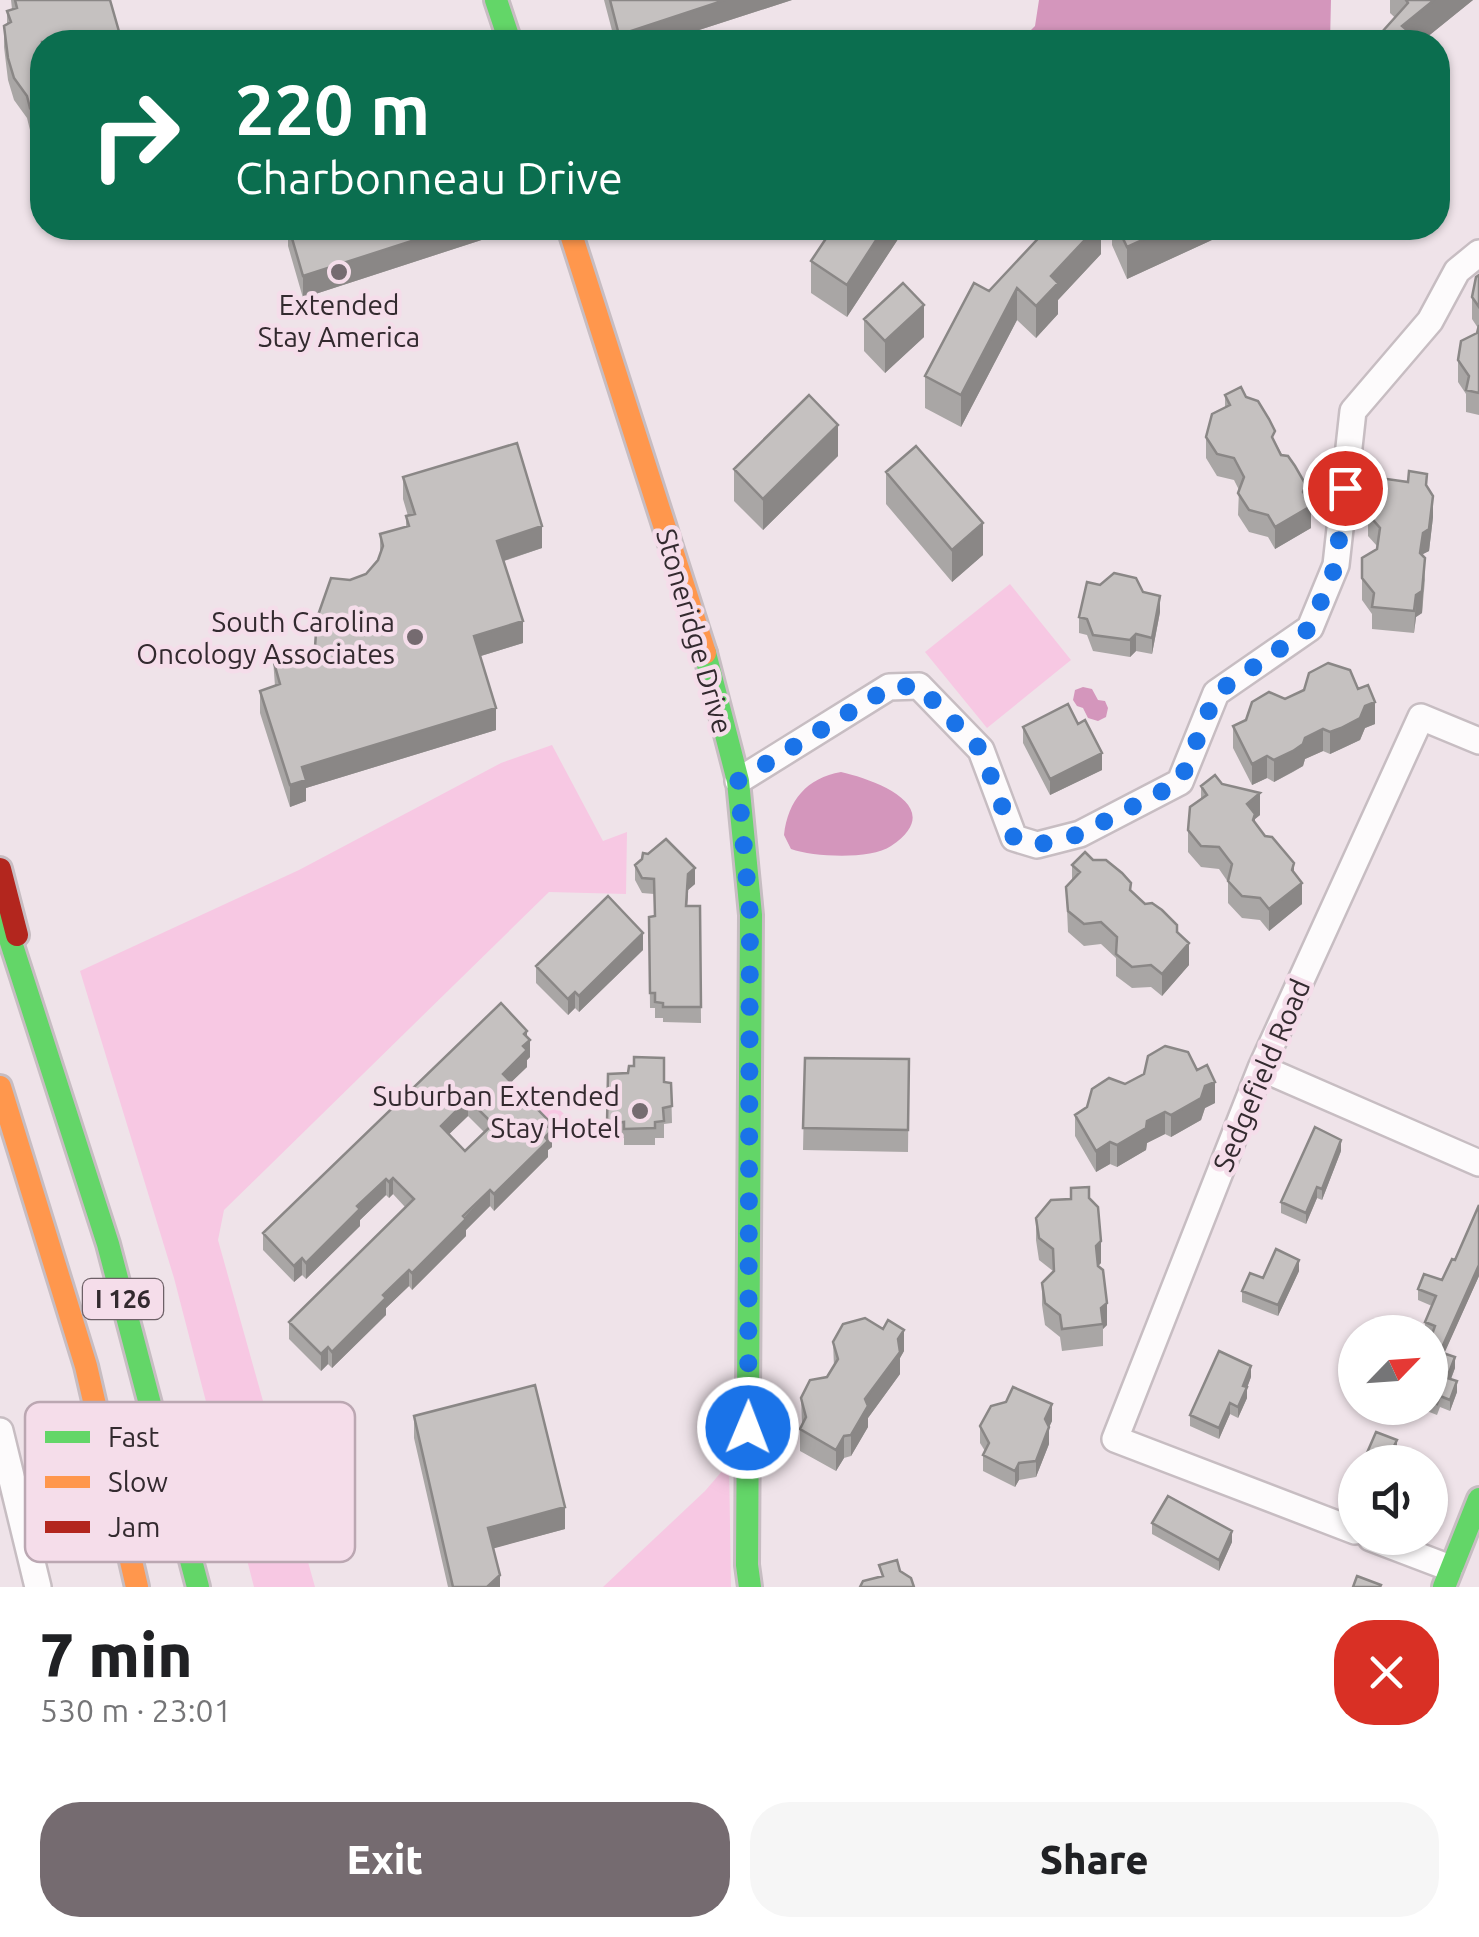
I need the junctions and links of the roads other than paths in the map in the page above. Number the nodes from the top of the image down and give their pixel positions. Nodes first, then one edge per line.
1 (496, 0) edge
2 (506, 30) edge
3 (573, 240) edge
4 (1479, 253) edge
5 (1479, 742) edge
6 (738, 781) junction
7 (0, 869) edge
8 (0, 908) edge
9 (38, 1015) junction
10 (1260, 1068) junction
11 (0, 1088) edge
12 (1479, 1163) edge
13 (94, 1402) edge
14 (152, 1402) edge
15 (0, 1430) edge
16 (1479, 1499) edge
17 (1338, 1525) edge
18 (25, 1533) edge
19 (1404, 1555) edge
20 (32, 1562) edge
21 (131, 1562) edge
22 (192, 1562) edge
23 (1447, 1577) edge
24 (38, 1587) edge
25 (137, 1587) edge
26 (198, 1587) edge
27 (750, 1587) edge

1 - 2 main road
3 - 6 main road, Stoneridge Drive
4 - 6 street
5 - 10 street, Sedgefield Road
6 - 27 main road, Stoneridge Drive
7 - 9 main road
8 - 9 main road, I 126
9 - 14 main road, I 126
10 - 12 street
10 - 17 street, Sedgefield Road
11 - 13 main road, I 126
15 - 18 street
16 - 23 main road
19 - 23 street
20 - 24 street
21 - 25 main road, I 126
22 - 26 main road, I 126

